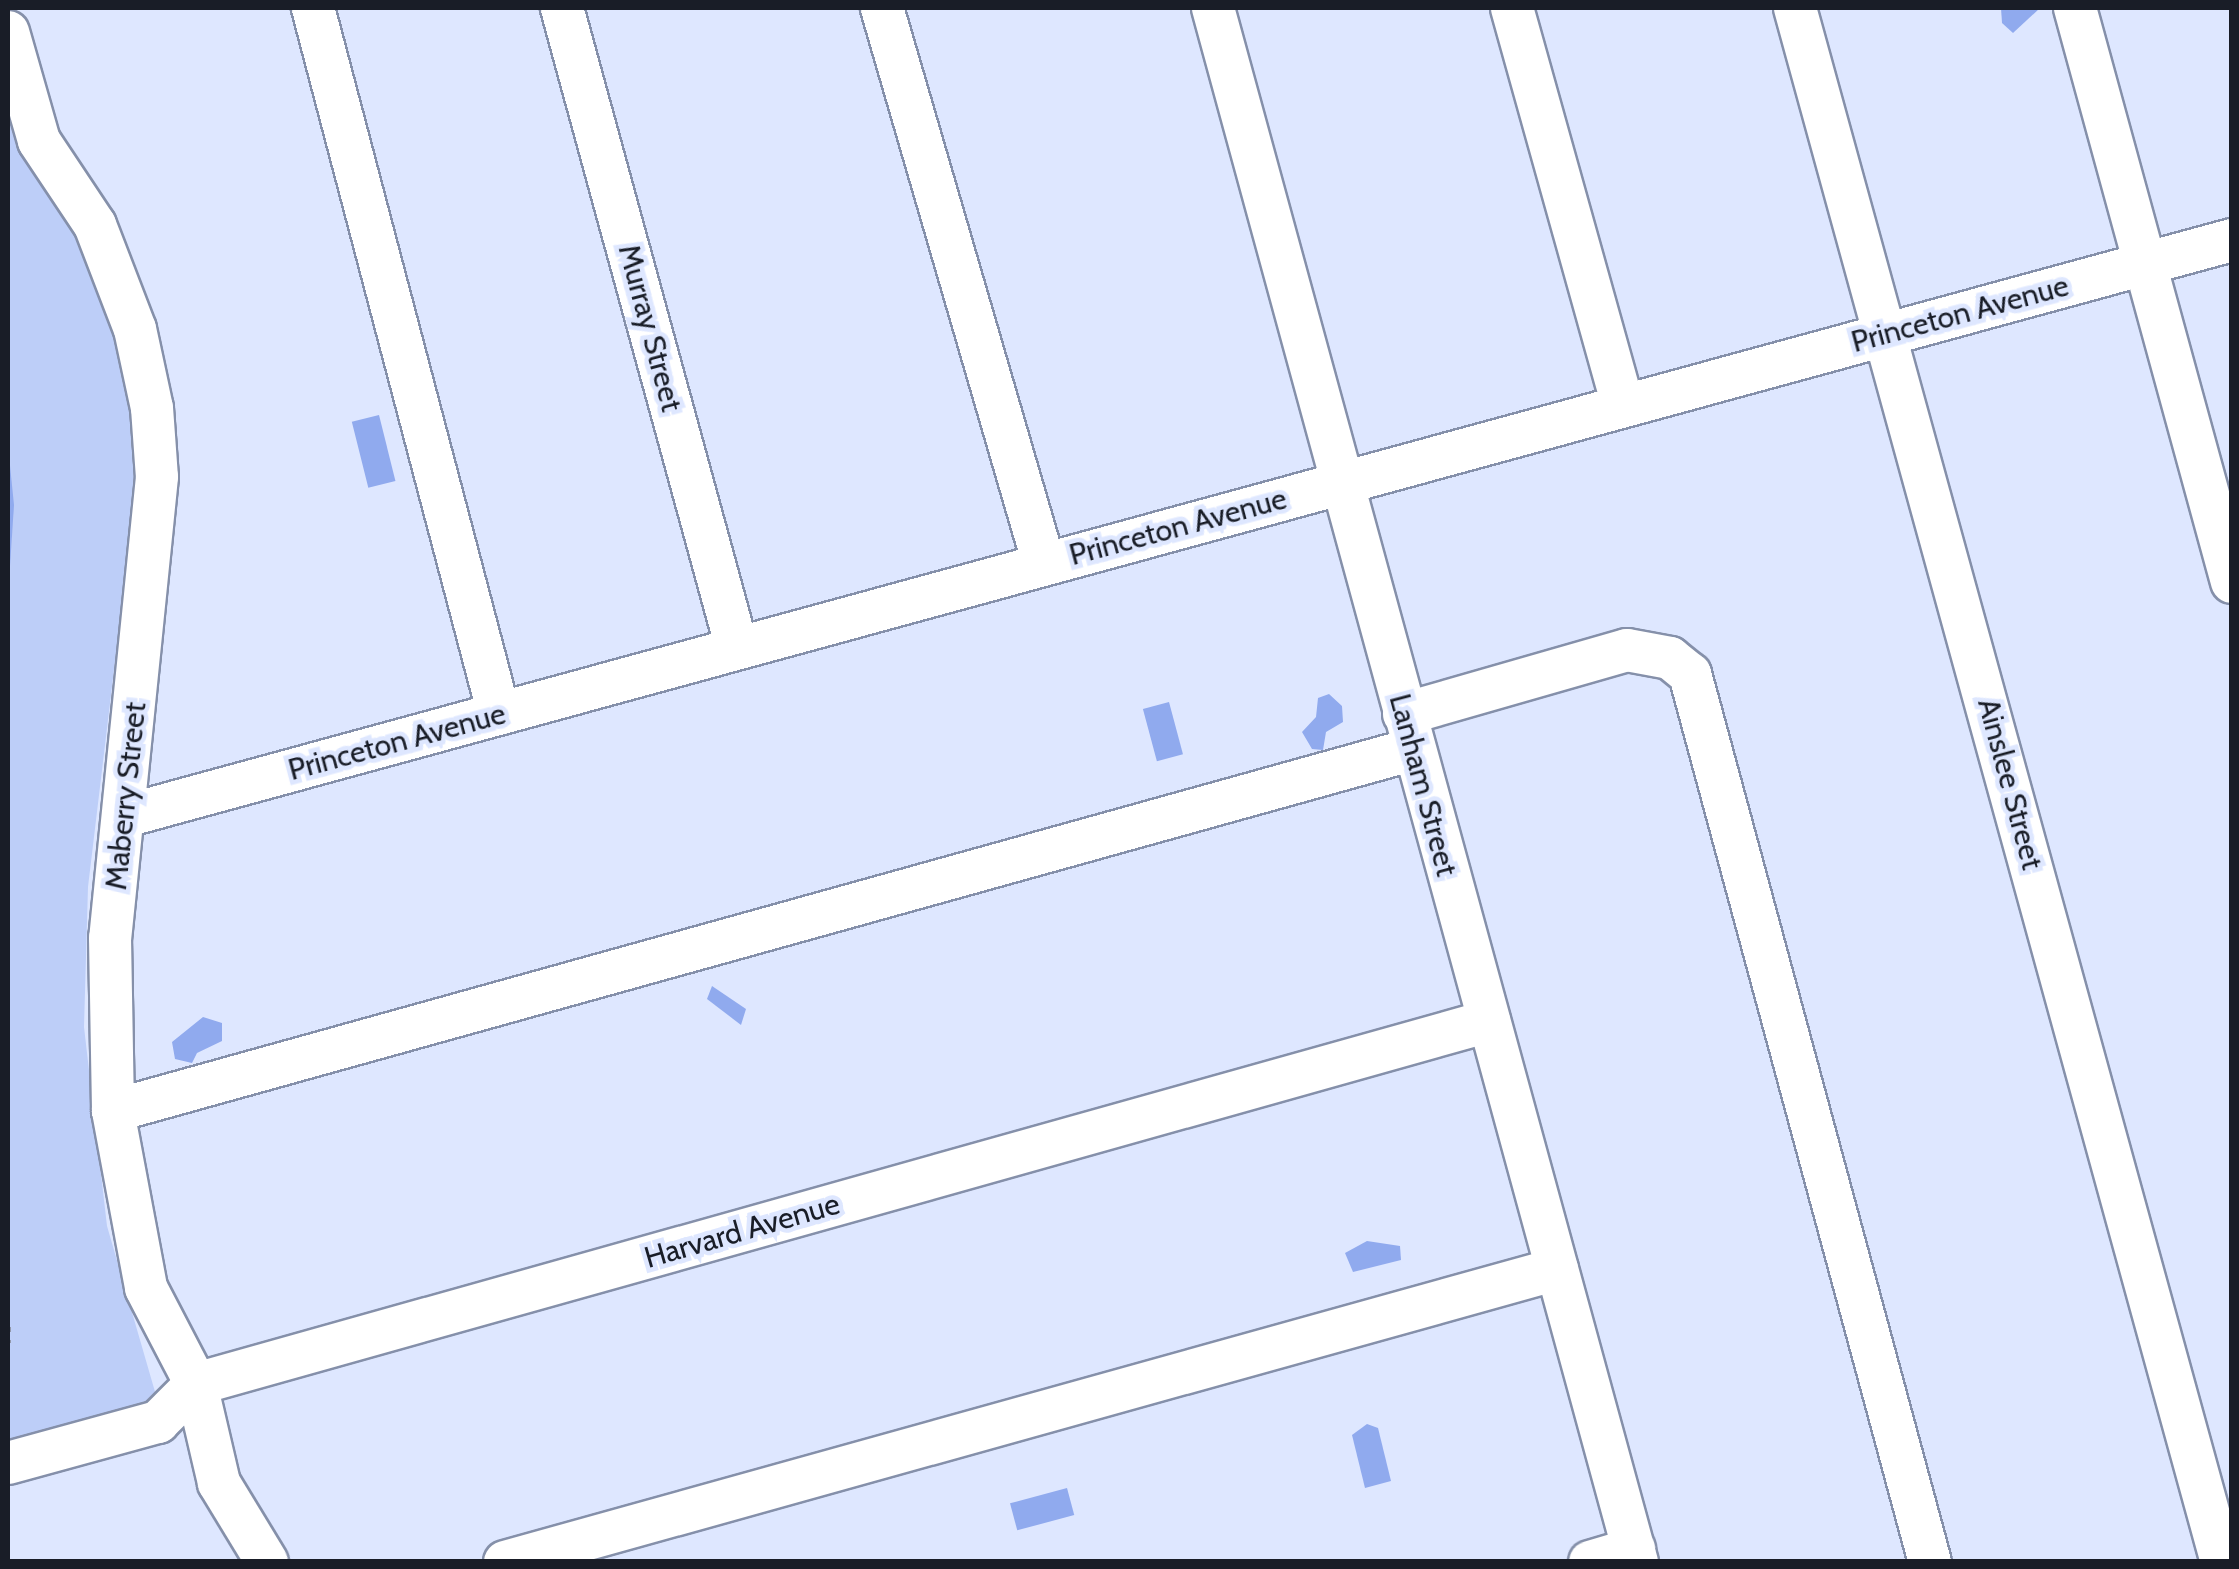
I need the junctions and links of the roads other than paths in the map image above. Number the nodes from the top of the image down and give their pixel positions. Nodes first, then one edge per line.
1 (313, 8) edge
2 (562, 8) edge
3 (882, 8) edge
4 (1213, 8) edge
5 (1512, 8) edge
6 (1795, 8) edge
7 (2075, 8) edge
8 (8, 32) edge
9 (2232, 240) edge
10 (2144, 264) junction
11 (1887, 334) junction
12 (1623, 406) junction
13 (1340, 483) junction
14 (1044, 564) junction
15 (2232, 582) edge
16 (737, 648) junction
17 (499, 714) junction
18 (1409, 732) junction
19 (125, 816) junction
20 (1489, 1021) junction
21 (113, 1112) junction
22 (1557, 1269) junction
23 (196, 1384) junction
24 (8, 1462) edge
25 (1635, 1556) edge
26 (266, 1562) edge
27 (505, 1562) edge
28 (1590, 1562) edge
29 (1930, 1562) edge
30 (2222, 1562) edge

1 - 17 street
2 - 16 street, Murray Street
3 - 14 street
4 - 13 street, Lanham Street
5 - 12 street
6 - 11 street, Ainslee Street
7 - 10 street
8 - 19 street, Maberry Street
9 - 10 street, Princeton Avenue
10 - 11 street, Princeton Avenue
10 - 15 street
11 - 12 street, Princeton Avenue
11 - 30 street, Ainslee Street
12 - 13 street, Princeton Avenue
13 - 14 street, Princeton Avenue
13 - 18 street, Lanham Street
14 - 16 street, Princeton Avenue
16 - 17 street, Princeton Avenue
17 - 19 street, Princeton Avenue
18 - 20 street, Lanham Street
18 - 21 street
18 - 29 street
19 - 21 street, Maberry Street
20 - 22 street, Lanham Street
20 - 23 street, Harvard Avenue
21 - 23 street, Maberry Street
22 - 25 street, Lanham Street
22 - 27 street
23 - 24 street, Harvard Avenue
23 - 26 street, Maberry Street
25 - 28 street

